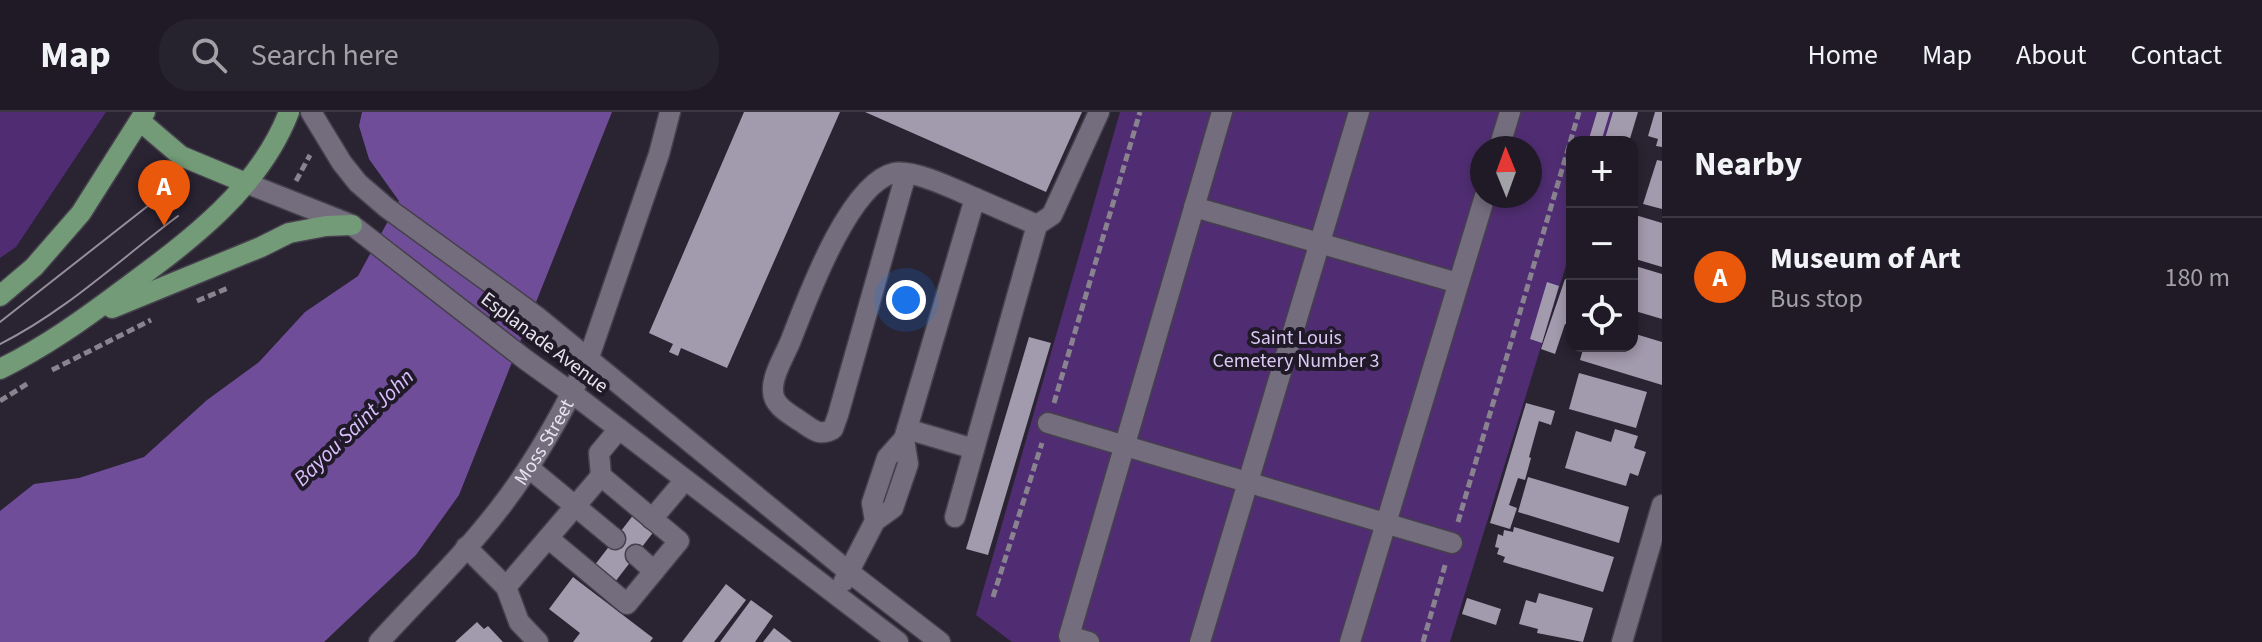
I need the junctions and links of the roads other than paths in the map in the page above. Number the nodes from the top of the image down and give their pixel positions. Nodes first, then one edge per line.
1 (289, 112) edge
2 (311, 112) edge
3 (670, 112) edge
4 (1099, 112) edge
5 (1222, 112) edge
6 (1359, 112) edge
7 (1510, 112) edge
8 (139, 115) edge
9 (1503, 136) edge
10 (906, 174) junction
11 (246, 183) junction
12 (975, 198) junction
13 (1194, 207) junction
14 (1481, 208) edge
15 (352, 225) junction
16 (1037, 225) junction
17 (1320, 243) junction
18 (1458, 283) junction
19 (0, 296) edge
20 (79, 322) junction
21 (588, 360) junction
22 (0, 369) edge
23 (572, 393) junction
24 (1048, 423) road end
25 (619, 429) junction
26 (906, 434) junction
27 (1124, 446) junction
28 (974, 449) junction
29 (529, 468) junction
30 (601, 476) junction
31 (685, 480) junction
32 (1248, 483) junction
33 (1662, 505) edge
34 (576, 506) junction
35 (955, 517) dead end
36 (652, 519) junction
37 (1385, 524) junction
38 (548, 538) junction
39 (615, 539) dead end
40 (1657, 541) edge
41 (1452, 543) road end
42 (466, 547) junction
43 (636, 555) dead end
44 (654, 571) junction
45 (849, 572) junction
46 (506, 587) junction
47 (837, 595) junction
48 (379, 642) edge
49 (538, 642) edge
50 (898, 642) edge
51 (940, 642) edge
52 (1089, 642) edge
53 (1200, 642) edge
54 (1350, 642) edge
55 (1622, 642) edge

1 - 11 main road
2 - 21 street, Esplanade Avenue
3 - 21 street, Moss Street
4 - 16 street
5 - 13 street
6 - 17 street
7 - 9 street
8 - 11 main road, Esplanade Avenue
8 - 19 main road
10 - 10 street
10 - 12 street
11 - 15 street, Esplanade Avenue
11 - 20 main road
12 - 16 street
12 - 26 street
13 - 17 street
13 - 27 street
14 - 18 street
15 - 20 main road
15 - 23 street, Esplanade Avenue
16 - 28 street
17 - 18 street
17 - 32 street
18 - 37 street
20 - 22 main road
21 - 23 street, Moss Street
21 - 45 street, Esplanade Avenue
23 - 25 street, Esplanade Avenue
23 - 29 street, Moss Street
24 - 27 street
25 - 30 street
25 - 31 street, Esplanade Avenue
26 - 28 street
26 - 45 street
27 - 32 street
27 - 52 street
28 - 35 street
29 - 34 street
29 - 42 street, Moss Street
30 - 34 street
30 - 36 street
31 - 36 street
31 - 47 street, Esplanade Avenue
32 - 37 street
32 - 53 street
33 - 40 street
34 - 38 street
34 - 39 street
36 - 44 street
37 - 41 street
37 - 54 street
38 - 44 street
38 - 46 street
40 - 55 street
42 - 46 street
42 - 48 street, Moss Street
43 - 44 street
45 - 47 street
45 - 51 street, Esplanade Avenue
46 - 49 street
47 - 50 street, Esplanade Avenue

